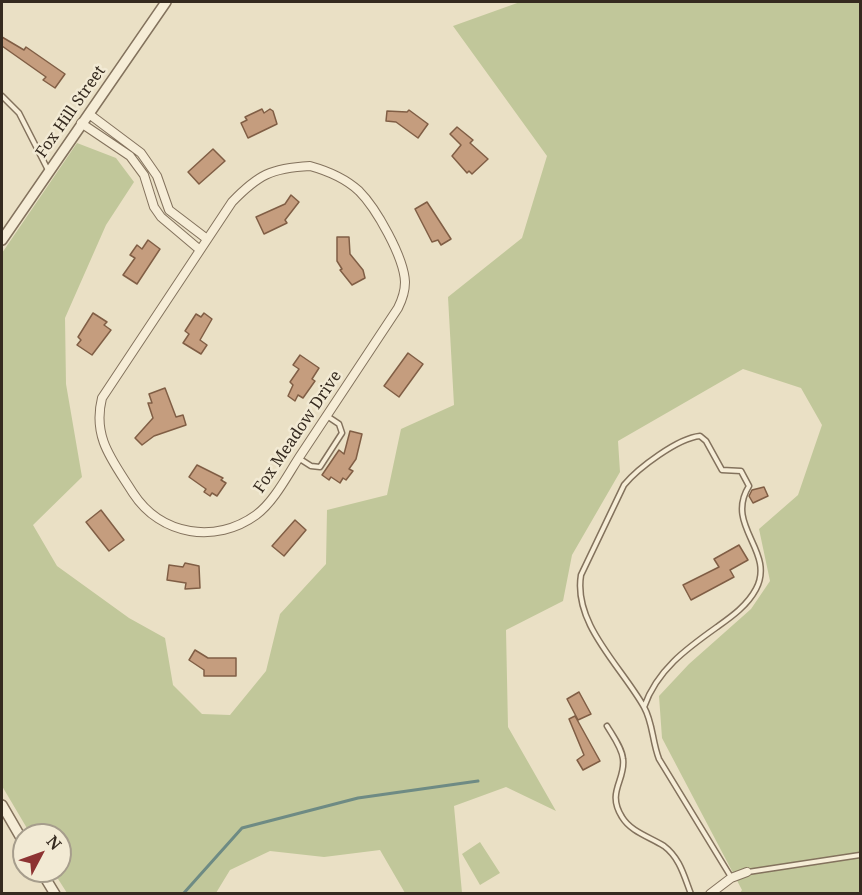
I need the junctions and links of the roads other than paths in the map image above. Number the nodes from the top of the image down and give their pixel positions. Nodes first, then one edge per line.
1 (166, 2) edge
2 (2, 96) edge
3 (89, 114) junction
4 (81, 123) junction
5 (48, 171) junction
6 (207, 239) junction
7 (2, 240) edge
8 (200, 250) junction
9 (327, 415) junction
10 (298, 458) junction
11 (644, 706) junction
12 (607, 726) dead end
13 (2, 805) edge
14 (12, 823) edge
15 (861, 855) edge
16 (747, 872) joint
17 (731, 878) junction
18 (691, 894) edge
19 (710, 894) edge

1 - 3 street, Fox Hill Street
2 - 5 lane
3 - 4 street, Fox Hill Street
3 - 6 street
4 - 5 street, Fox Hill Street
4 - 8 street
5 - 7 street, Fox Hill Street
6 - 8 street, Fox Meadow Drive
6 - 9 street, Fox Meadow Drive
8 - 10 street, Fox Meadow Drive
9 - 10 street, Fox Meadow Drive
9 - 10 lane
11 - 11 lane
11 - 17 lane
12 - 18 lane
13 - 14 street
15 - 16 lane
16 - 17 street
17 - 19 street

